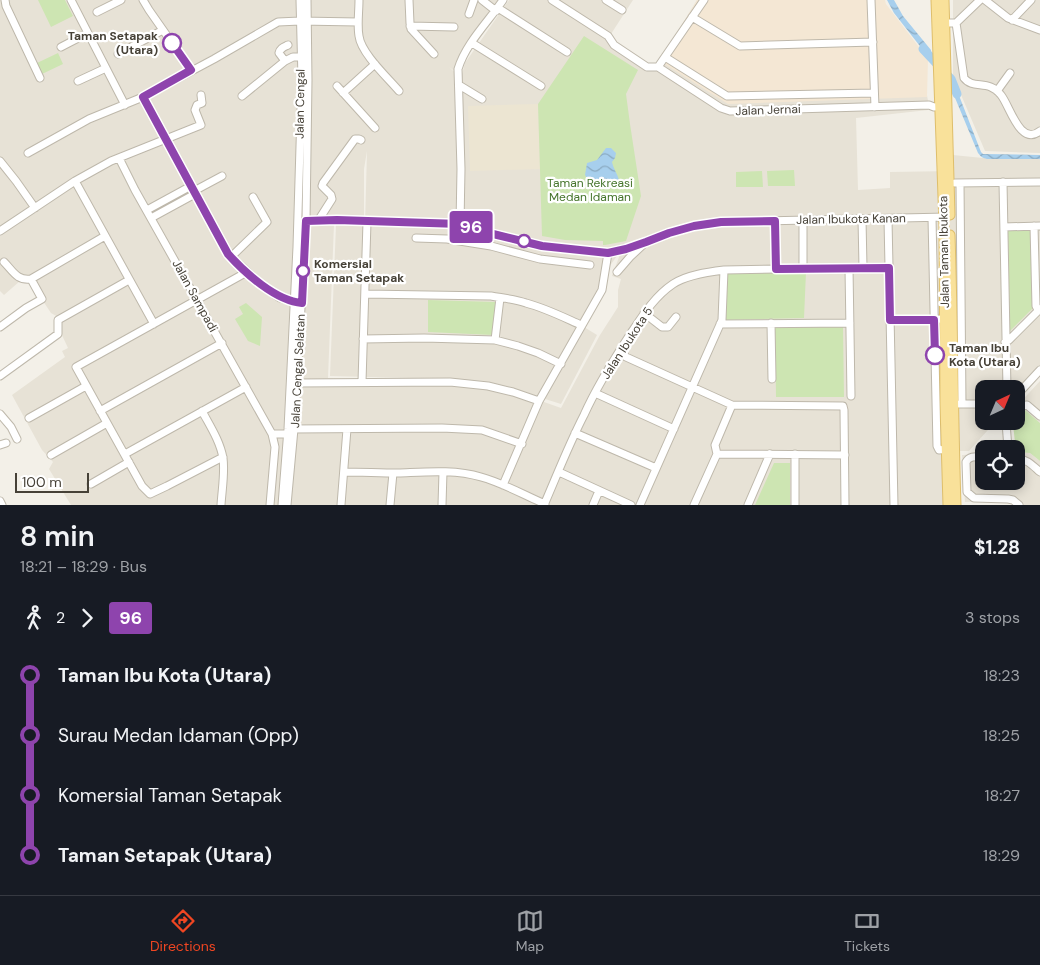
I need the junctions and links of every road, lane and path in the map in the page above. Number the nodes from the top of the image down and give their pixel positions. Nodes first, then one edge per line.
1 (5, 0) edge
2 (71, 0) edge
3 (121, 0) edge
4 (143, 0) edge
5 (300, 0) edge
6 (307, 0) edge
7 (359, 0) edge
8 (409, 0) edge
9 (474, 0) edge
10 (482, 0) edge
11 (503, 0) edge
12 (552, 0) edge
13 (606, 0) edge
14 (704, 0) edge
15 (871, 0) edge
16 (936, 0) edge
17 (944, 0) edge
18 (980, 0) edge
19 (985, 0) edge
20 (1031, 0) edge
21 (497, 9) junction
22 (622, 10) dead end
23 (96, 12) dead end
24 (470, 14) dead end
25 (692, 17) junction
26 (1012, 20) junction
27 (303, 21) junction
28 (358, 22) junction
29 (940, 23) junction
30 (956, 24) junction
31 (410, 26) junction
32 (454, 27) dead end
33 (163, 30) junction
34 (1040, 30) edge
35 (88, 33) junction
36 (873, 42) junction
37 (472, 43) junction
38 (288, 45) dead end
39 (61, 47) dead end
40 (567, 52) dead end
41 (941, 52) junction
42 (118, 54) dead end
43 (434, 54) dead end
44 (301, 57) junction
45 (665, 57) junction
46 (285, 61) junction
47 (376, 64) junction
48 (658, 67) junction
49 (106, 68) junction
50 (191, 70) junction
51 (1010, 73) dead end
52 (40, 78) dead end
53 (78, 81) dead end
54 (459, 85) junction
55 (337, 86) dead end
56 (541, 86) dead end
57 (399, 91) dead end
58 (997, 91) junction
59 (343, 93) junction
60 (874, 93) junction
61 (201, 95) dead end
62 (242, 96) dead end
63 (142, 98) junction
64 (482, 99) dead end
65 (125, 105) junction
66 (943, 105) junction
67 (875, 107) junction
68 (375, 128) dead end
69 (1040, 131) edge
70 (166, 139) junction
71 (361, 140) dead end
72 (28, 153) dead end
73 (119, 158) junction
74 (0, 162) edge
75 (222, 176) dead end
76 (75, 181) junction
77 (1003, 182) junction
78 (1040, 182) edge
79 (946, 183) junction
80 (960, 183) junction
81 (193, 190) junction
82 (253, 197) dead end
83 (306, 207) joint
84 (35, 208) junction
85 (298, 208) joint
86 (147, 210) junction
87 (947, 217) junction
88 (151, 218) junction
89 (888, 218) junction
90 (932, 218) junction
91 (862, 219) junction
92 (803, 220) junction
93 (306, 221) junction
94 (318, 221) junction
95 (775, 221) junction
96 (367, 222) junction
97 (460, 224) junction
98 (1037, 226) edge
99 (1004, 227) junction
100 (1, 229) edge
101 (105, 236) junction
102 (416, 238) dead end
103 (646, 242) junction
104 (543, 246) junction
105 (608, 253) junction
106 (231, 257) junction
107 (542, 260) junction
108 (4, 262) dead end
109 (590, 265) dead end
110 (862, 267) junction
111 (804, 268) junction
112 (849, 268) junction
113 (889, 268) junction
114 (776, 269) junction
115 (724, 270) junction
116 (246, 272) junction
117 (618, 272) dead end
118 (31, 279) junction
119 (130, 280) junction
120 (957, 290) junction
121 (365, 294) junction
122 (500, 298) junction
123 (197, 299) junction
124 (298, 303) junction
125 (1039, 310) edge
126 (644, 313) junction
127 (676, 317) dead end
128 (945, 319) junction
129 (890, 320) junction
130 (934, 320) junction
131 (850, 323) junction
132 (154, 324) junction
133 (720, 324) junction
134 (771, 324) junction
135 (581, 326) junction
136 (0, 327) edge
137 (363, 339) junction
138 (495, 340) junction
139 (1005, 342) junction
140 (222, 343) junction
141 (620, 350) junction
142 (561, 364) junction
143 (1040, 370) edge
144 (0, 376) edge
145 (772, 379) dead end
146 (1007, 380) edge
147 (362, 382) junction
148 (296, 383) junction
149 (86, 386) junction
150 (1025, 386) edge
151 (246, 387) junction
152 (692, 388) junction
153 (595, 393) junction
154 (850, 396) dead end
155 (539, 401) junction
156 (953, 404) junction
157 (975, 404) edge
158 (732, 405) junction
159 (1025, 405) edge
160 (100, 411) junction
161 (202, 411) junction
162 (0, 414) edge
163 (1040, 416) edge
164 (29, 418) dead end
165 (107, 423) junction
166 (347, 429) junction
167 (674, 429) junction
168 (290, 431) junction
169 (272, 434) junction
170 (575, 434) junction
171 (17, 439) dead end
172 (522, 444) junction
173 (946, 449) junction
174 (124, 454) junction
175 (717, 454) junction
176 (770, 454) junction
177 (794, 454) junction
178 (844, 454) junction
179 (51, 455) dead end
180 (975, 456) edge
181 (223, 457) junction
182 (1025, 459) edge
183 (129, 462) junction
184 (656, 468) junction
185 (344, 472) junction
186 (443, 472) junction
187 (558, 472) junction
188 (1040, 472) edge
189 (393, 473) junction
190 (91, 484) dead end
191 (504, 485) junction
192 (599, 491) junction
193 (0, 502) edge
194 (544, 504) edge
195 (2, 505) edge
196 (221, 505) edge
197 (270, 505) edge
198 (282, 505) edge
199 (287, 505) edge
200 (341, 505) edge
201 (390, 505) edge
202 (442, 505) edge
203 (593, 505) edge
204 (631, 505) edge
205 (640, 505) edge
206 (694, 505) edge
207 (748, 505) edge
208 (795, 505) edge
209 (845, 505) edge
210 (894, 505) edge
211 (948, 505) edge
212 (956, 505) edge
213 (1019, 505) edge

1 - 52 street
2 - 35 street
3 - 23 street
4 - 33 street
5 - 27 street, Jalan Cengal
6 - 27 street, Jalan Cengal
7 - 28 street
8 - 31 street
9 - 24 street
10 - 21 street
11 - 21 street
12 - 48 street, Jalan Jernai
13 - 22 street
14 - 25 street
15 - 36 street
16 - 29 main road, Jalan Taman Ibukota
17 - 29 main road, Jalan Taman Ibukota
18 - 30 street
19 - 26 street
20 - 26 street
21 - 37 street
21 - 40 street
25 - 36 street
25 - 45 street
26 - 34 street
27 - 28 street
27 - 44 street, Jalan Cengal
27 - 50 street
27 - 83 street, Jalan Cengal
28 - 47 street
29 - 30 street
29 - 41 main road, Jalan Taman Ibukota
30 - 58 street
31 - 32 street
31 - 43 street
33 - 42 street
33 - 50 street
35 - 39 street
35 - 49 street
36 - 60 street
37 - 54 street
37 - 56 street
38 - 46 street
41 - 66 main road, Jalan Taman Ibukota
41 - 66 main road, Jalan Taman Ibukota
44 - 46 street
44 - 85 street, Jalan Cengal
45 - 48 street
45 - 60 street
46 - 62 street
47 - 57 street
47 - 59 street
48 - 67 street, Jalan Jernai
49 - 53 street
49 - 65 street
50 - 63 street
51 - 58 street
54 - 64 street
54 - 97 street
55 - 59 street
58 - 69 street
59 - 68 street
60 - 67 street
61 - 70 street
63 - 65 street
63 - 70 street
65 - 72 street
66 - 67 street, Jalan Jernai
66 - 79 main road, Jalan Taman Ibukota
70 - 73 street
70 - 81 street
71 - 94 street
73 - 76 street
73 - 86 street, Jalan Sampadi
74 - 84 street
75 - 81 street
76 - 84 street
76 - 101 street
77 - 78 street
77 - 80 street
77 - 99 street
79 - 80 street
79 - 87 main road, Jalan Taman Ibukota
80 - 120 street
81 - 86 street
81 - 88 street
81 - 106 street
82 - 106 street
83 - 93 street, Jalan Cengal Selatan
84 - 100 street
85 - 124 street, Jalan Cengal Selatan
86 - 88 street, Jalan Sampadi
87 - 90 street, Jalan Ibukota Kanan
87 - 120 main road, Jalan Taman Ibukota
87 - 128 main road, Jalan Taman Ibukota
88 - 123 street, Jalan Sampadi
89 - 90 street, Jalan Ibukota Kanan
89 - 91 street, Jalan Ibukota Kanan
89 - 113 street
90 - 130 street
91 - 92 street, Jalan Ibukota Kanan
91 - 110 street
92 - 95 street, Jalan Ibukota Kanan
92 - 111 street
93 - 94 street
93 - 124 street, Jalan Cengal Selatan
94 - 96 street
95 - 103 street, Jalan Ibukota Kanan
95 - 114 street
96 - 97 street
96 - 121 street
97 - 104 street
98 - 99 street
98 - 125 street
99 - 139 street
101 - 118 street
101 - 119 street
102 - 107 street
103 - 105 street
103 - 117 street, Jalan Ibukota Kanan
104 - 105 street
104 - 107 street
105 - 135 street
106 - 116 street
107 - 109 street
108 - 118 street
110 - 112 street, Jalan Ibukota 5
110 - 113 street, Jalan Ibukota 5
111 - 112 street, Jalan Ibukota 5
111 - 114 street, Jalan Ibukota 5
112 - 131 street
113 - 129 street
114 - 115 street, Jalan Ibukota 5
115 - 126 street, Jalan Ibukota 5
115 - 133 street
116 - 123 street
116 - 124 street
118 - 136 street
119 - 132 street
119 - 144 street
120 - 156 main road, Jalan Taman Ibukota
121 - 122 street
121 - 137 street
122 - 135 street
122 - 138 street
123 - 132 street
123 - 140 street, Jalan Sampadi
124 - 148 street, Jalan Cengal Selatan
124 - 168 street, Jalan Cengal Selatan
125 - 139 street
126 - 127 street
126 - 141 street, Jalan Ibukota 5
128 - 130 street
128 - 156 main road, Jalan Taman Ibukota
129 - 130 street
129 - 210 street
130 - 173 street
131 - 134 street
131 - 154 street
132 - 149 street
133 - 134 street
133 - 152 street
134 - 145 street
135 - 142 street
137 - 138 street
137 - 147 street
138 - 142 street
139 - 146 street
140 - 151 street, Jalan Sampadi
140 - 160 street
141 - 152 street
141 - 153 street, Jalan Ibukota 5
142 - 155 street
143 - 150 street
147 - 148 street
147 - 155 street
148 - 168 street, Jalan Cengal Selatan
149 - 160 street
149 - 164 street
151 - 161 street
151 - 169 street, Jalan Sampadi
152 - 158 street
152 - 167 street
153 - 167 street
153 - 170 street, Jalan Ibukota 5
155 - 172 street
156 - 157 street
156 - 173 main road, Jalan Taman Ibukota
156 - 212 main road, Jalan Taman Ibukota
158 - 175 street
158 - 178 street
159 - 163 street
160 - 165 street
161 - 174 street
161 - 181 street
162 - 171 street
165 - 174 street
165 - 179 street
166 - 168 street
166 - 172 street
166 - 185 street
167 - 184 street
168 - 169 street
168 - 198 street, Jalan Cengal Selatan
168 - 199 street, Jalan Cengal Selatan
169 - 197 street, Jalan Sampadi
170 - 184 street
170 - 187 street, Jalan Ibukota 5
172 - 191 street
173 - 211 main road, Jalan Taman Ibukota
174 - 183 street
175 - 176 street
175 - 206 street
176 - 177 street
176 - 207 street
177 - 178 street
177 - 208 street
178 - 209 street
180 - 213 street
181 - 183 street
181 - 196 street
182 - 188 street
183 - 190 street
184 - 205 street
185 - 189 street
185 - 200 street
186 - 189 street
186 - 191 street
186 - 202 street
187 - 192 street
187 - 194 street, Jalan Ibukota 5
189 - 201 street
191 - 194 street
192 - 203 street
192 - 204 street
193 - 195 street

